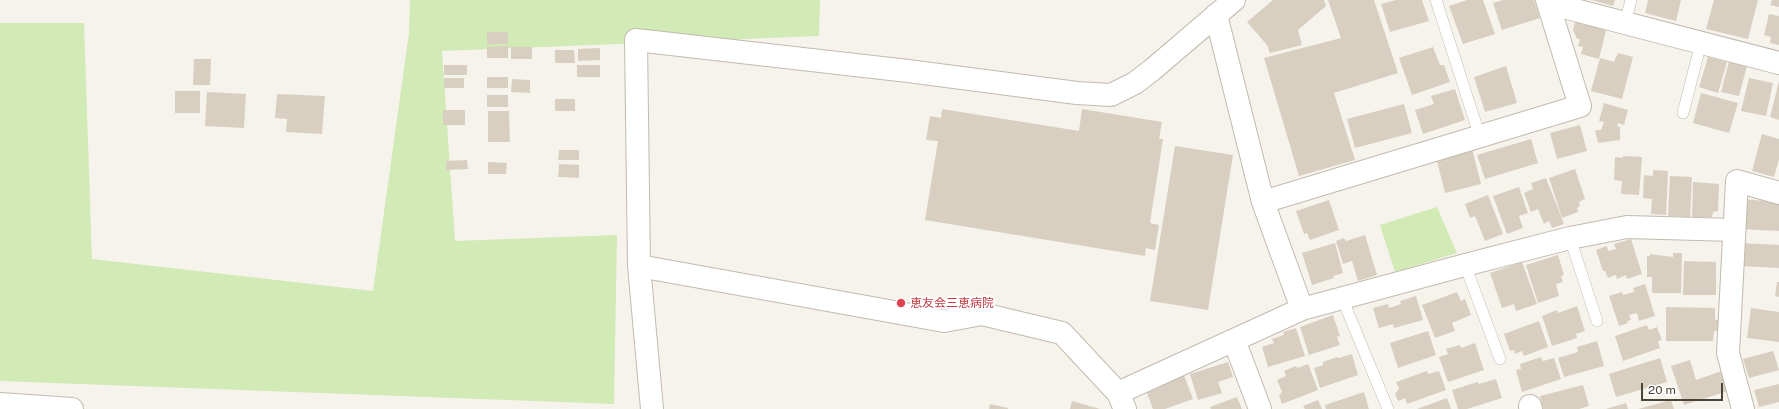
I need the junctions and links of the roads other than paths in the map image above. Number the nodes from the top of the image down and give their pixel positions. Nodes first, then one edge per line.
1 (1234, 0) edge
2 (1436, 0) edge
3 (1631, 0) edge
4 (1548, 2) edge
5 (1216, 15) junction
6 (1625, 24) junction
7 (1701, 43) junction
8 (1779, 63) edge
9 (1683, 113) dead end
10 (1480, 137) junction
11 (1779, 193) edge
12 (1263, 202) junction
13 (1734, 230) junction
14 (1570, 238) junction
15 (1465, 265) junction
16 (639, 266) junction
17 (1342, 298) junction
18 (1302, 309) junction
19 (1597, 321) dead end
20 (1234, 340) junction
21 (1500, 359) dead end
22 (1121, 401) edge
23 (0, 404) edge
24 (72, 409) edge
25 (652, 409) edge
26 (1260, 409) edge
27 (1388, 409) edge
28 (1743, 409) edge

1 - 5 street
2 - 10 lane
3 - 6 lane
4 - 6 street
4 - 10 street
5 - 12 street
5 - 16 street
6 - 7 street
7 - 8 street
7 - 9 lane
10 - 12 street
11 - 13 street
12 - 18 street
13 - 14 street
13 - 28 street
14 - 15 street
14 - 19 lane
15 - 17 street
15 - 21 lane
16 - 22 street
16 - 25 street
17 - 18 street
17 - 27 lane
18 - 20 street
20 - 22 street
20 - 26 street
23 - 24 street

